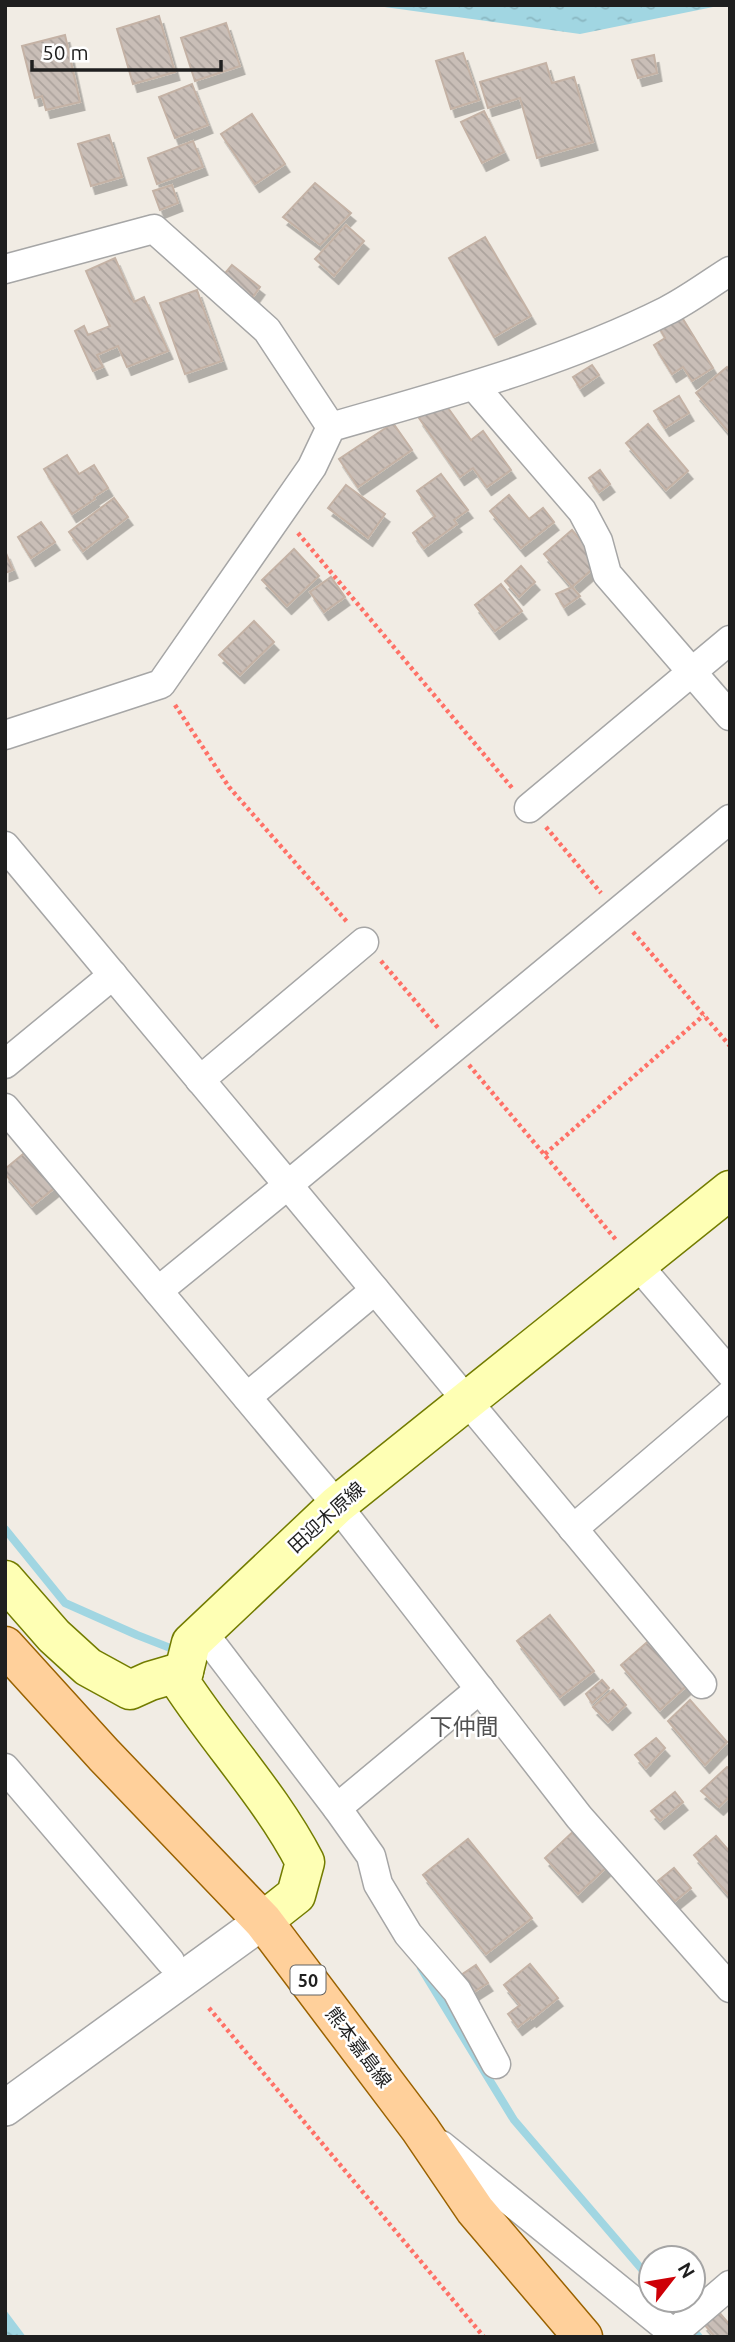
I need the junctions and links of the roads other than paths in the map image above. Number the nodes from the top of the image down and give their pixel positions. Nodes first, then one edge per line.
1 (5, 269) edge
2 (730, 271) edge
3 (474, 386) junction
4 (331, 427) junction
5 (730, 640) edge
6 (691, 671) junction
7 (730, 716) edge
8 (5, 735) edge
9 (529, 808) road end
10 (730, 819) edge
11 (5, 846) edge
12 (364, 942) road end
13 (113, 975) junction
14 (5, 1064) edge
15 (200, 1080) junction
16 (5, 1108) edge
17 (288, 1185) junction
18 (730, 1191) edge
19 (637, 1264) junction
20 (375, 1290) junction
21 (158, 1291) junction
22 (730, 1373) edge
23 (730, 1395) edge
24 (247, 1397) junction
25 (467, 1401) junction
26 (337, 1505) junction
27 (573, 1529) junction
28 (5, 1580) edge
29 (5, 1646) edge
30 (192, 1648) junction
31 (702, 1684) dead end
32 (480, 1689) junction
33 (5, 1768) edge
34 (337, 1808) junction
35 (251, 1930) junction
36 (170, 1961) dead end
37 (730, 1988) edge
38 (496, 2064) dead end
39 (5, 2108) edge
40 (420, 2129) junction
41 (730, 2285) edge
42 (677, 2334) edge
43 (583, 2337) edge

1 - 4 street
2 - 3 street
3 - 4 street
3 - 6 street
4 - 8 street
5 - 6 street
6 - 7 street
6 - 9 street
10 - 17 street
11 - 13 street
12 - 15 street
13 - 14 street
13 - 15 street
15 - 17 street
16 - 21 street
17 - 20 street
17 - 21 street
18 - 19 main road, 田迎木原線
19 - 22 street
19 - 25 main road, 田迎木原線
20 - 24 street
20 - 25 street
21 - 24 street
23 - 27 street
24 - 26 street
25 - 26 main road, 田迎木原線
25 - 27 street
26 - 30 main road, 田迎木原線
26 - 32 street
27 - 31 street
28 - 30 main road
29 - 35 main road, 熊本嘉島線 / 50
30 - 34 street
30 - 35 main road
32 - 34 street
32 - 37 street
33 - 36 street
34 - 38 street
35 - 39 street
35 - 40 main road, 熊本嘉島線 / 50
40 - 42 street
40 - 43 main road, 熊本嘉島線 / 50
41 - 42 street

